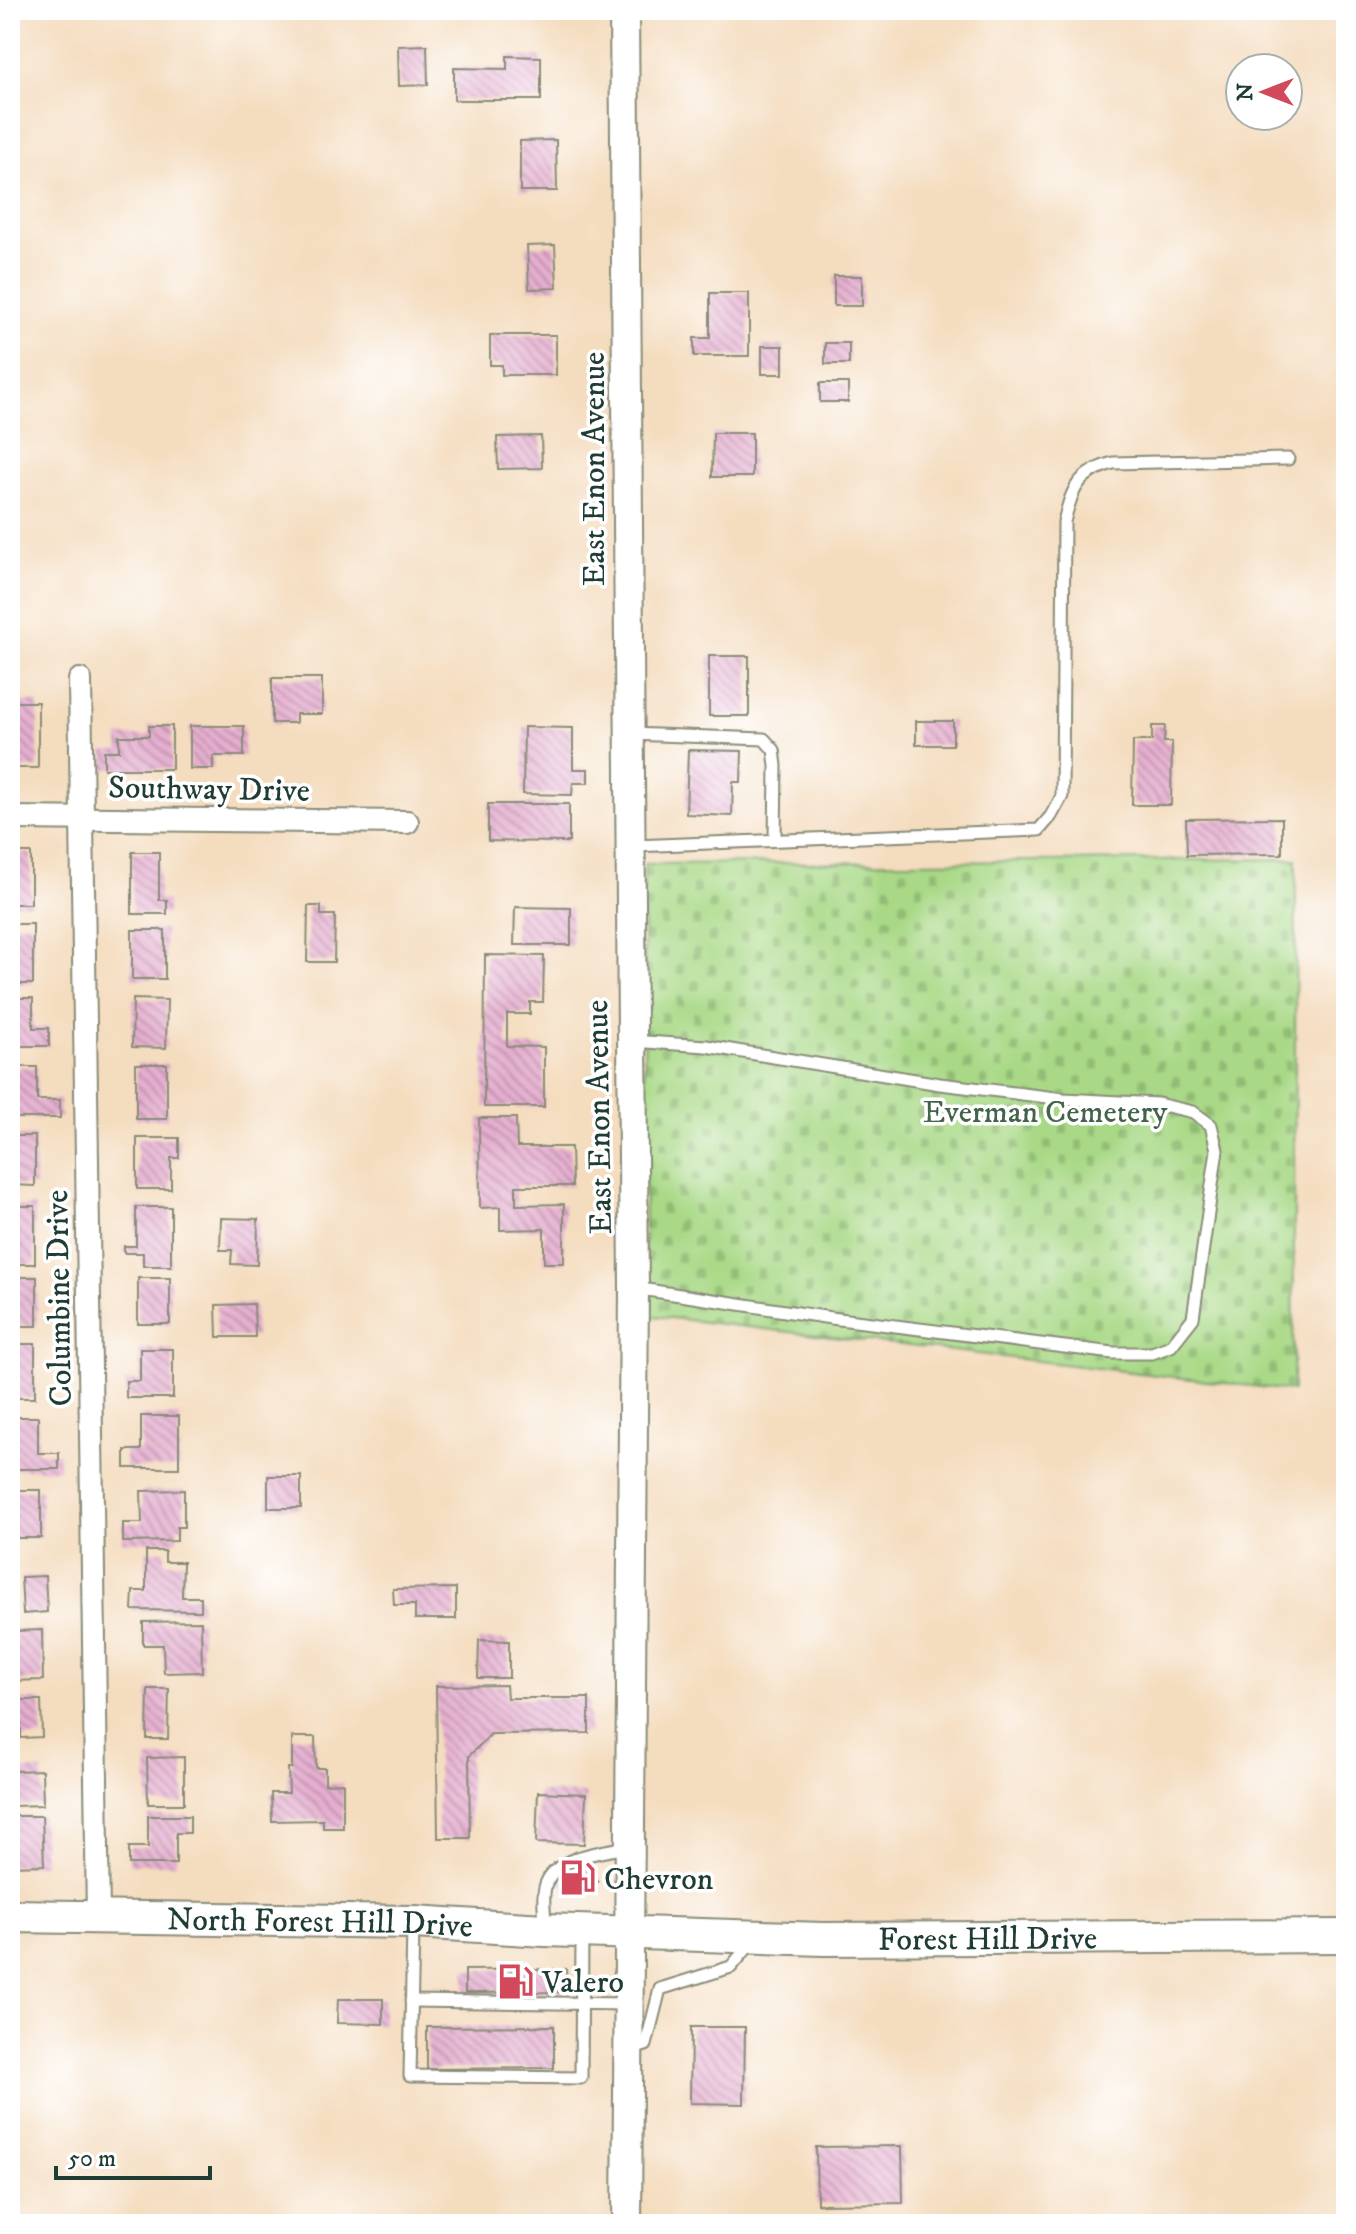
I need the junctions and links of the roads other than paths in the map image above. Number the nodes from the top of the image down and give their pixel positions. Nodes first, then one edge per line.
1 (624, 10) edge
2 (1288, 459) dead end
3 (80, 680) dead end
4 (630, 734) junction
5 (10, 818) edge
6 (84, 819) junction
7 (407, 822) dead end
8 (775, 840) junction
9 (631, 846) junction
10 (630, 1041) junction
11 (634, 1288) junction
12 (629, 1847) junction
13 (10, 1916) edge
14 (98, 1916) junction
15 (414, 1922) junction
16 (545, 1930) junction
17 (582, 1931) junction
18 (628, 1933) junction
19 (1346, 1936) edge
20 (755, 1938) junction
21 (411, 2001) junction
22 (582, 2004) junction
23 (628, 2004) junction
24 (627, 2050) junction
25 (627, 2224) edge

1 - 4 street, East Enon Avenue
2 - 8 lane
3 - 6 street, Columbine Drive
4 - 8 lane
4 - 9 street, East Enon Avenue
5 - 6 street, Southway Drive
6 - 7 street, Southway Drive
6 - 14 street, Columbine Drive
8 - 9 lane
9 - 10 street, East Enon Avenue
10 - 11 street, East Enon Avenue
10 - 11 lane
11 - 12 street, East Enon Avenue
12 - 16 lane
12 - 18 street, East Enon Avenue
13 - 14 main road, North Forest Hill Drive
14 - 15 main road, North Forest Hill Drive
15 - 16 main road, North Forest Hill Drive
15 - 21 lane
16 - 17 main road, North Forest Hill Drive
17 - 18 main road, North Forest Hill Drive
17 - 22 lane
18 - 20 main road, Forest Hill Drive
18 - 23 street, East Enon Avenue
19 - 20 main road, Forest Hill Drive
20 - 24 lane
21 - 22 lane
21 - 22 lane
22 - 23 lane
23 - 24 street, East Enon Avenue
24 - 25 street, East Enon Avenue

